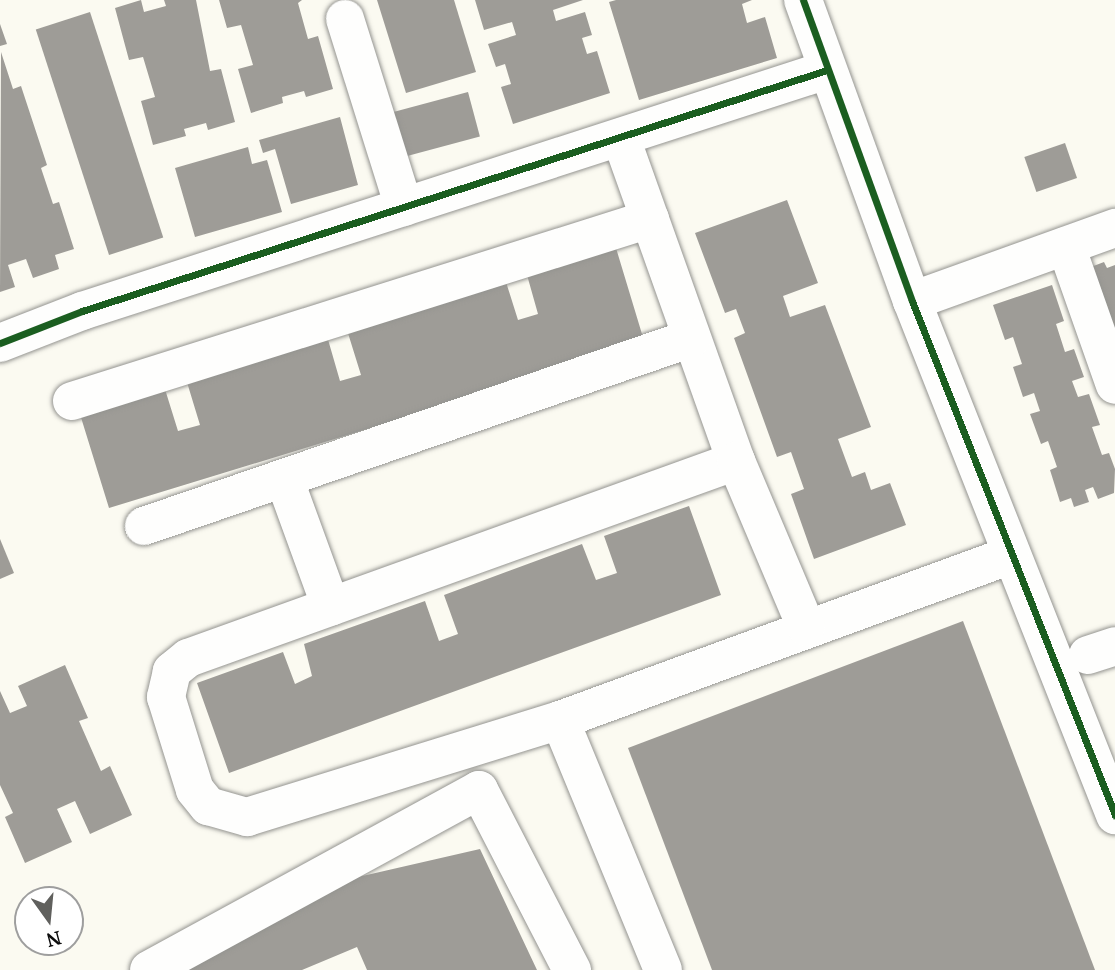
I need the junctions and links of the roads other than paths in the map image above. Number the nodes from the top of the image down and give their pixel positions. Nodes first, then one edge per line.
1 (803, 0) edge
2 (345, 19) dead end
3 (827, 70) junction
4 (621, 138) junction
5 (404, 208) junction
6 (650, 219) junction
7 (1115, 229) edge
8 (1066, 246) junction
9 (912, 301) junction
10 (692, 338) junction
11 (0, 343) edge
12 (1115, 385) edge
13 (72, 401) dead end
14 (736, 461) junction
15 (284, 478) junction
16 (144, 526) dead end
17 (1010, 555) junction
18 (331, 607) junction
19 (806, 627) junction
20 (560, 720) junction
21 (1115, 815) edge
22 (149, 970) edge
23 (572, 970) edge
24 (663, 970) edge

1 - 3 street
2 - 5 street
3 - 4 street
3 - 9 street
4 - 5 street
4 - 6 street
5 - 11 street
6 - 10 street
6 - 13 street
7 - 8 street
8 - 9 street
8 - 12 street
9 - 17 street
10 - 14 street
10 - 15 street
14 - 18 street
14 - 19 street
15 - 16 street
15 - 18 street
17 - 19 street
17 - 21 street
18 - 20 street
19 - 20 street
20 - 24 street
22 - 23 street

